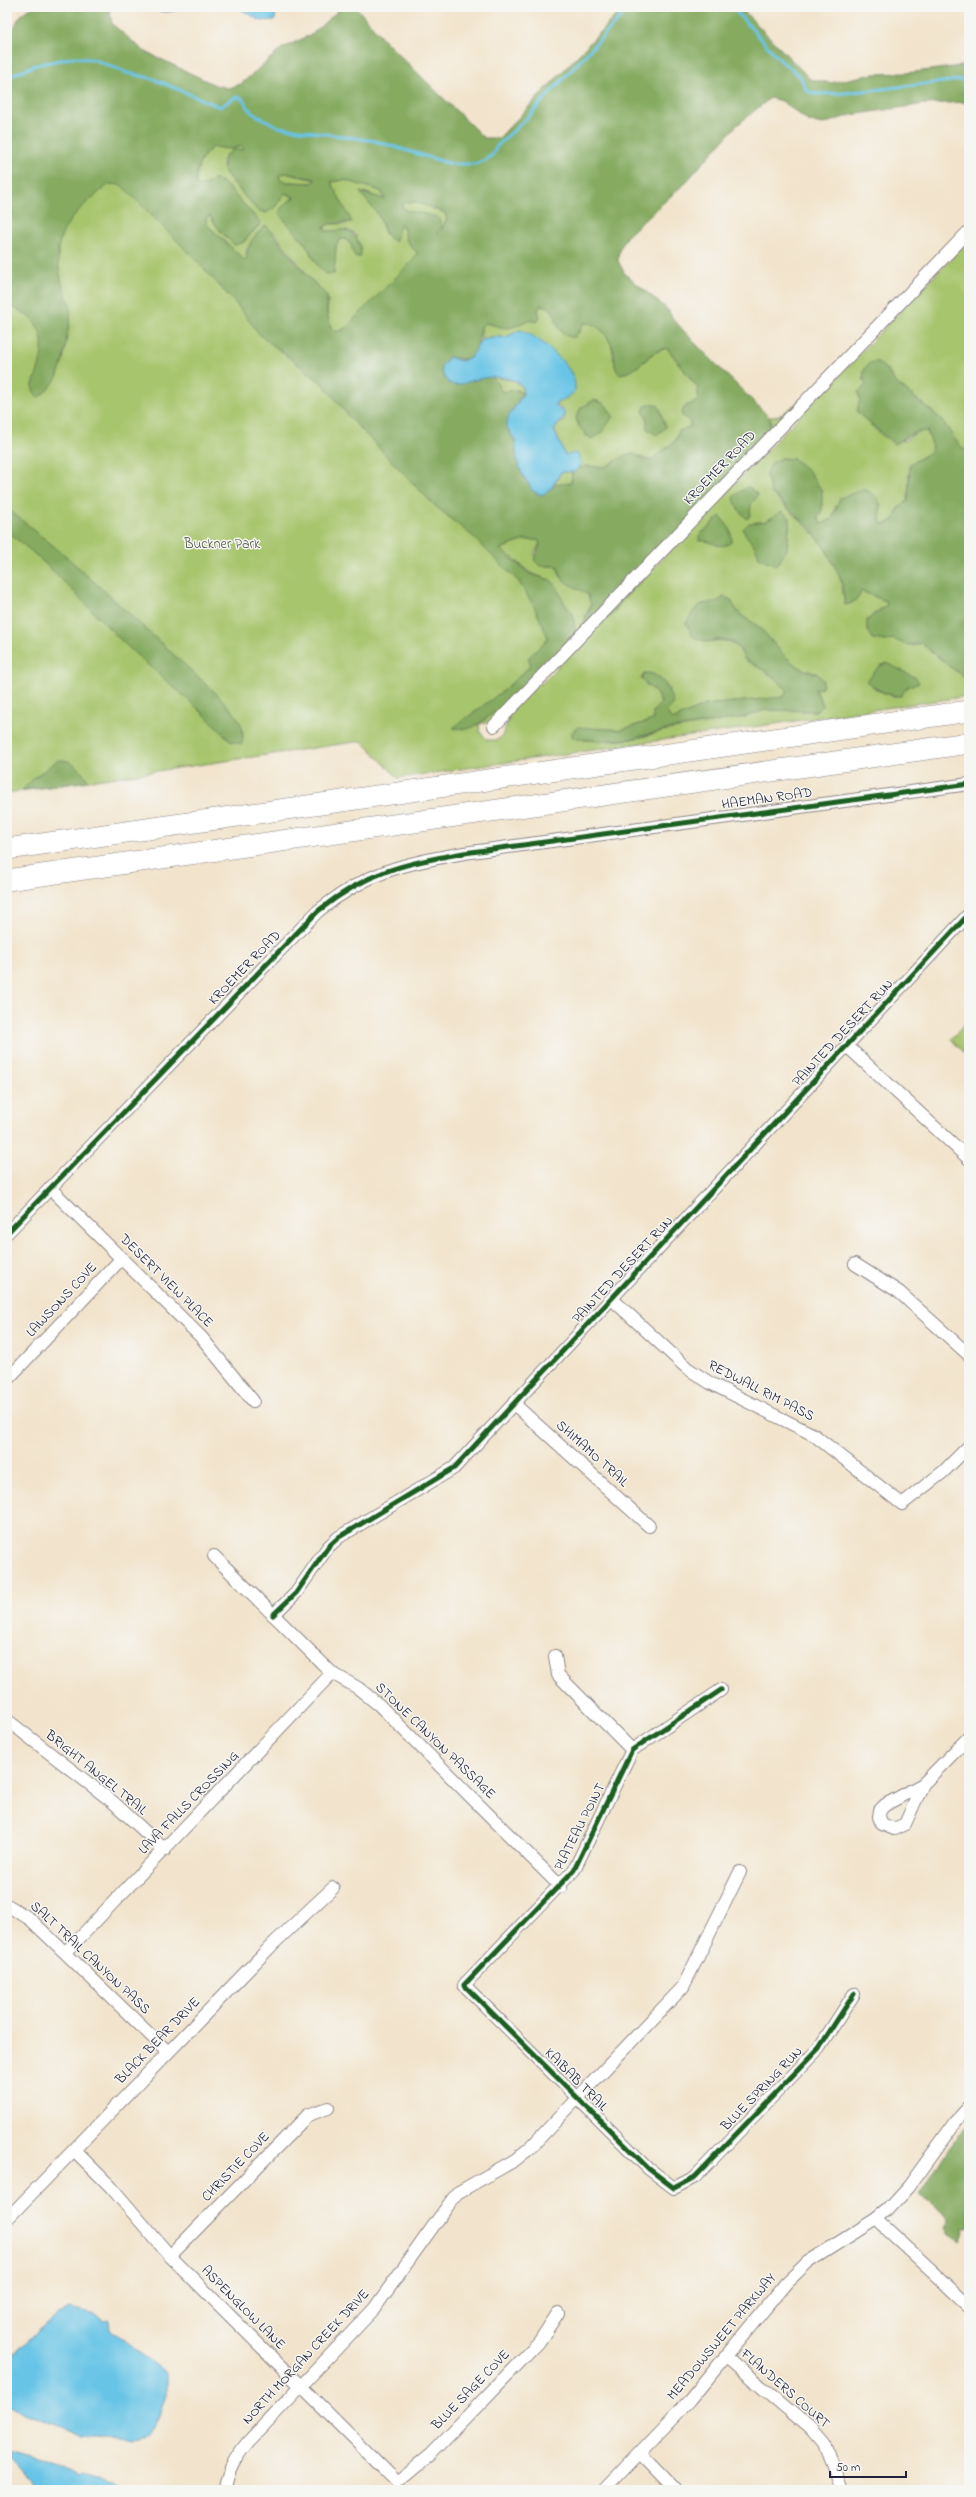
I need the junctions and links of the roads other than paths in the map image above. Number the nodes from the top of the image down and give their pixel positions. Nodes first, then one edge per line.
1 (969, 232) edge
2 (969, 711) edge
3 (494, 726) dead end
4 (969, 743) edge
5 (969, 784) edge
6 (568, 839) joint
7 (7, 849) edge
8 (7, 880) edge
9 (969, 914) edge
10 (847, 1046) junction
11 (969, 1159) edge
12 (50, 1188) junction
13 (7, 1233) edge
14 (122, 1258) junction
15 (855, 1264) dead end
16 (612, 1299) junction
17 (969, 1355) edge
18 (7, 1380) edge
19 (252, 1402) dead end
20 (514, 1404) junction
21 (969, 1446) edge
22 (649, 1526) dead end
23 (214, 1556) dead end
24 (273, 1615) junction
25 (555, 1656) dead end
26 (332, 1674) junction
27 (721, 1690) dead end
28 (7, 1720) edge
29 (969, 1737) edge
30 (632, 1750) junction
31 (923, 1784) dead end
32 (164, 1850) junction
33 (740, 1872) dead end
34 (561, 1887) junction
35 (333, 1888) dead end
36 (7, 1905) edge
37 (66, 1952) junction
38 (464, 1984) joint
39 (854, 1994) dead end
40 (168, 2052) junction
41 (577, 2099) junction
42 (969, 2107) edge
43 (328, 2108) dead end
44 (74, 2150) junction
45 (674, 2188) joint
46 (7, 2219) edge
47 (876, 2219) junction
48 (170, 2256) junction
49 (969, 2305) edge
50 (558, 2312) dead end
51 (725, 2356) junction
52 (300, 2387) junction
53 (640, 2453) junction
54 (397, 2482) joint
55 (674, 2488) dead end
56 (226, 2490) edge
57 (604, 2490) edge
58 (842, 2490) edge

1 - 3 street, KROEMER ROAD
2 - 7 highway
4 - 8 highway
5 - 6 street, HAEMAN ROAD
6 - 12 street, KROEMER ROAD
9 - 10 street, PAINTED DESERT RUN
10 - 11 street
10 - 16 street, PAINTED DESERT RUN
12 - 13 street, KROEMER ROAD
12 - 14 street, DESERT VIEW PLACE
14 - 18 street, LAWSONS COVE
14 - 19 street, DESERT VIEW PLACE
15 - 17 street
16 - 20 street, PAINTED DESERT RUN
16 - 21 street, REDWALL RIM PASS
20 - 22 street, SHIMAMO TRAIL
20 - 24 street, PAINTED DESERT RUN
23 - 24 street, STONE CANYON PASSAGE
24 - 26 street, STONE CANYON PASSAGE
25 - 30 street
26 - 32 street, LAVA FALLS CROSSING
26 - 34 street, STONE CANYON PASSAGE
27 - 30 street
28 - 32 street, BRIGHT ANGEL TRAIL
29 - 31 street
30 - 34 street, PLATEAU POINT
32 - 37 street, LAVA FALLS CROSSING
33 - 41 street, NORTH MORGAN CREEK DRIVE
34 - 38 street, PLATEAU POINT
35 - 40 street, BLACK BEAR DRIVE
36 - 37 street, SALT TRAIL CANYON PASS
37 - 40 street, SALT TRAIL CANYON PASS
38 - 41 street, KAIBAB TRAIL
39 - 45 street, BLUE SPRING RUN
40 - 44 street, BLACK BEAR DRIVE
41 - 45 street, KAIBAB TRAIL
41 - 52 street, NORTH MORGAN CREEK DRIVE
42 - 47 street, MEADOWSWEET PARKWAY
43 - 48 street, CHRISTIE COVE
44 - 46 street, BLACK BEAR DRIVE
44 - 48 street, ASPENGLOW LANE
47 - 49 street
47 - 51 street, MEADOWSWEET PARKWAY
48 - 52 street, ASPENGLOW LANE
50 - 54 street, BLUE SAGE COVE
51 - 53 street, MEADOWSWEET PARKWAY
51 - 58 street, FLANDERS COURT
52 - 54 street, ASPENGLOW LANE
52 - 56 street, NORTH MORGAN CREEK DRIVE
53 - 55 street
53 - 57 street, MEADOWSWEET PARKWAY

